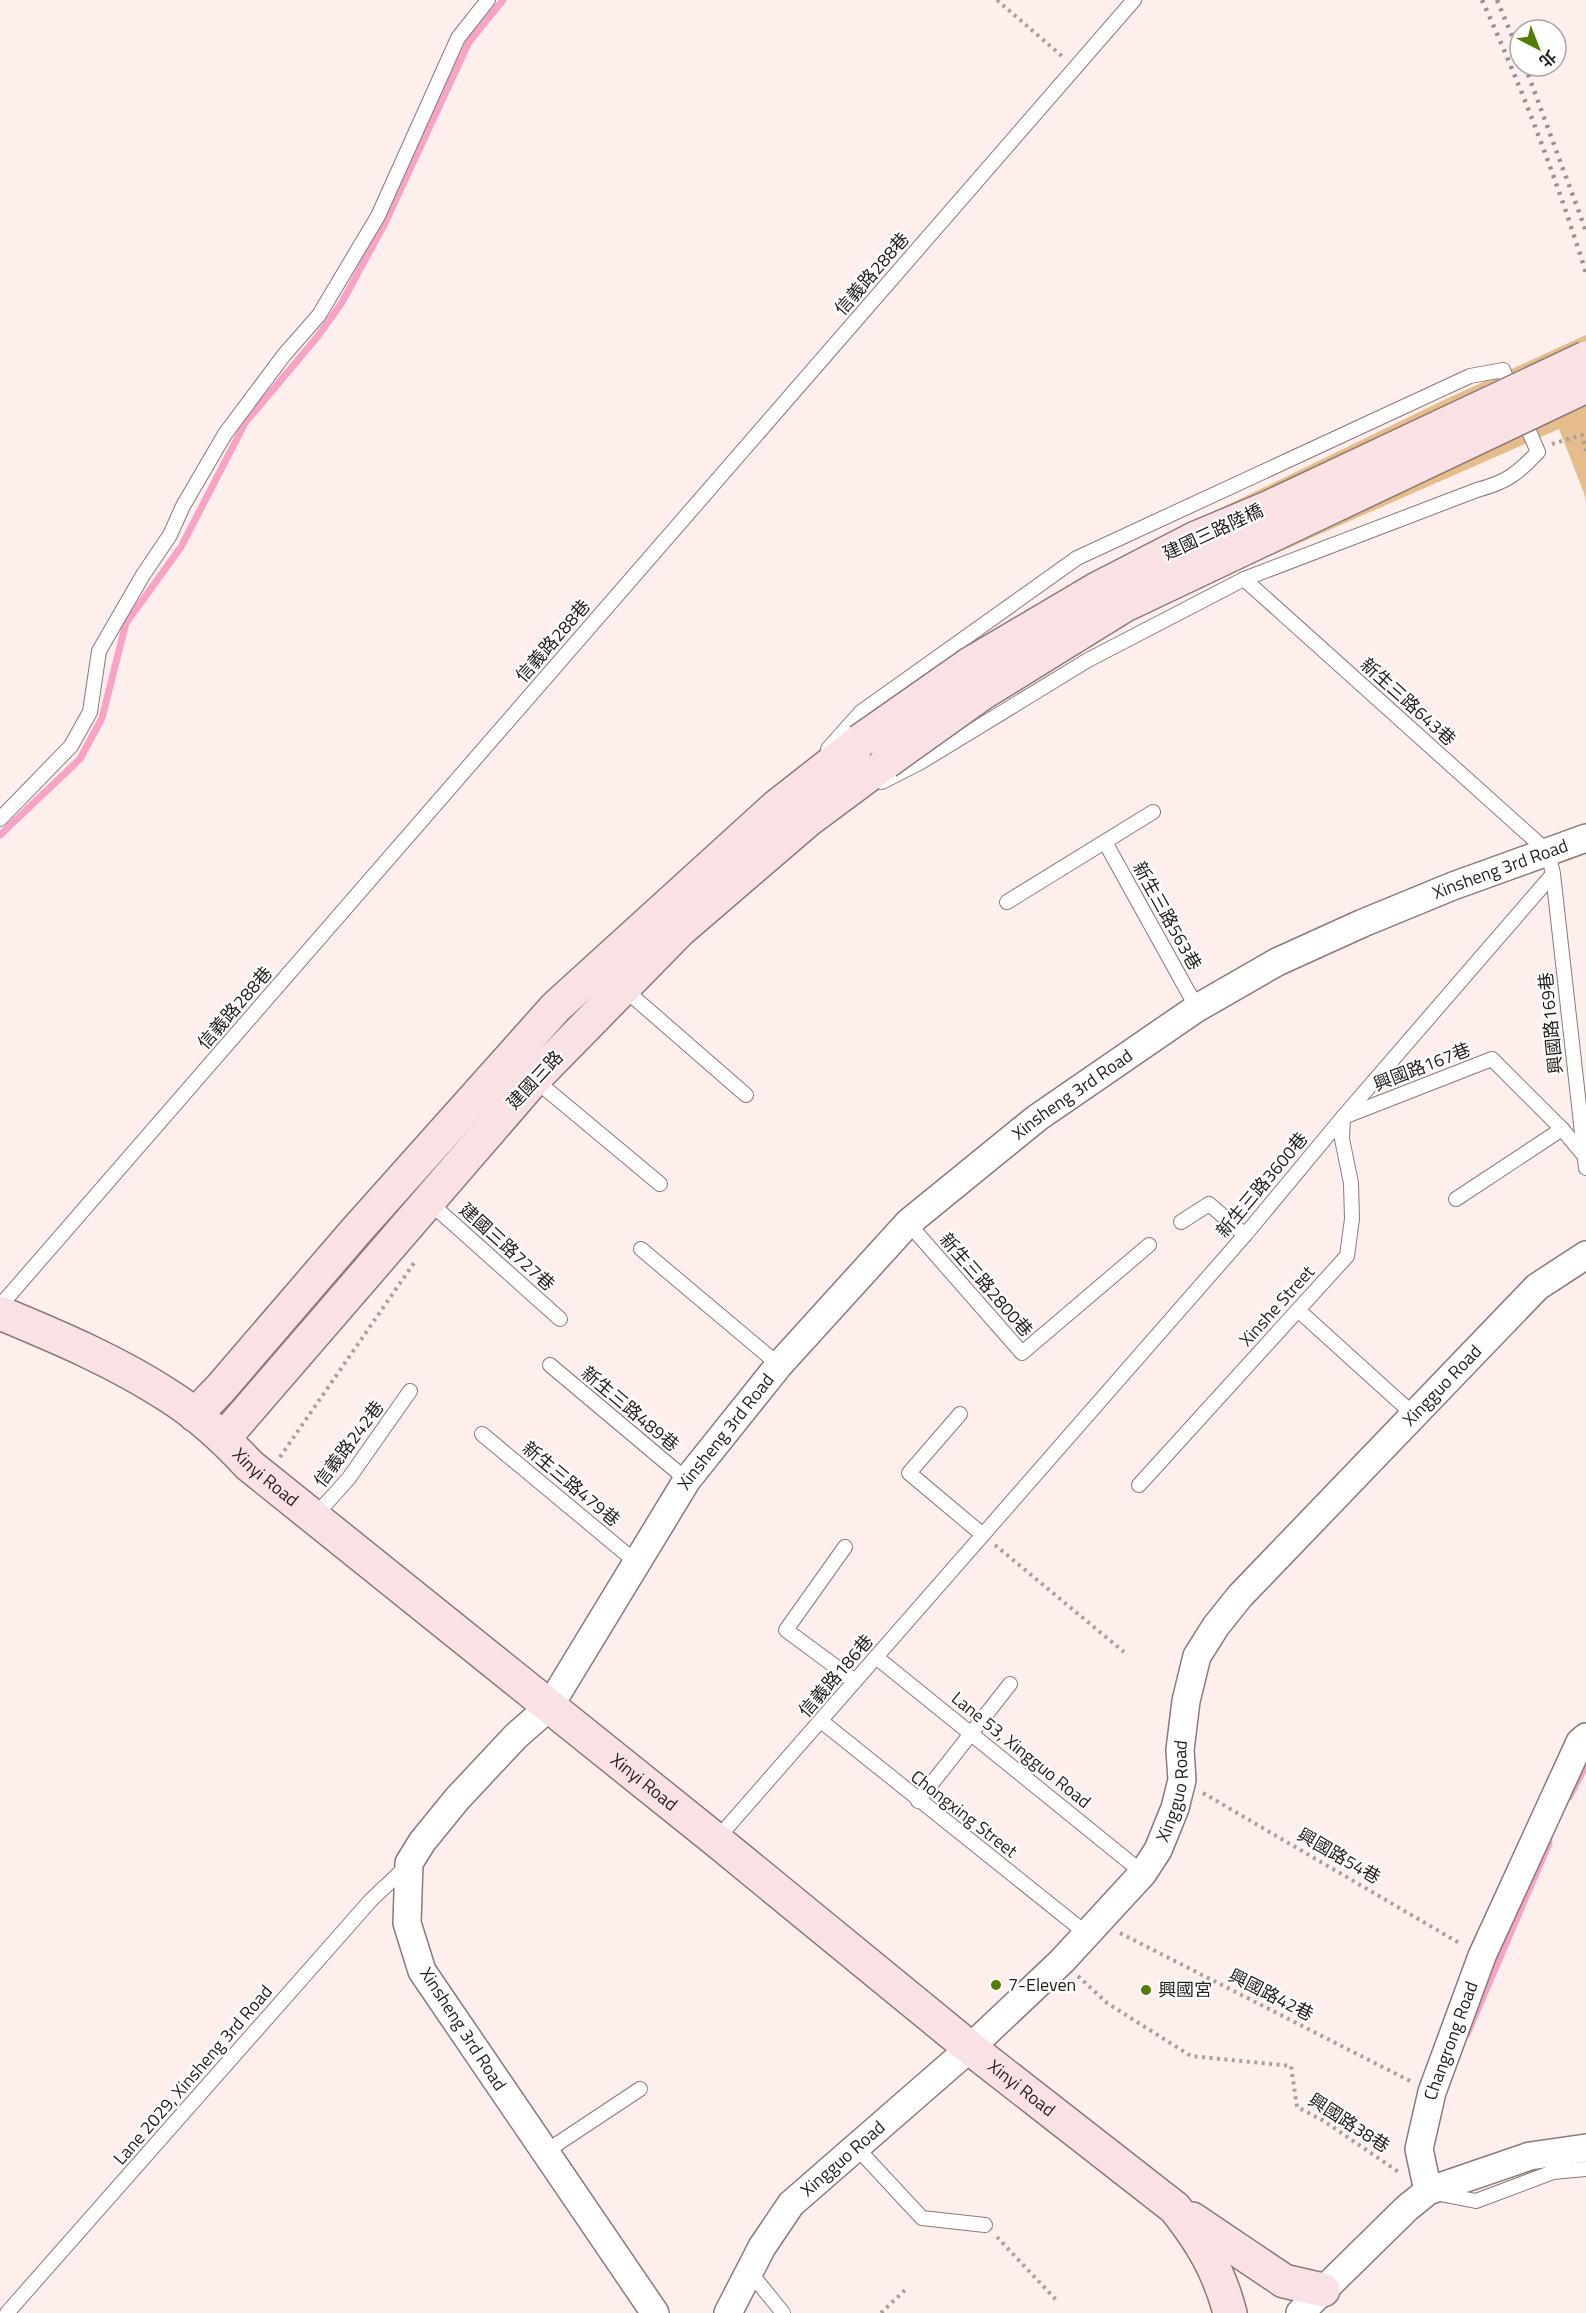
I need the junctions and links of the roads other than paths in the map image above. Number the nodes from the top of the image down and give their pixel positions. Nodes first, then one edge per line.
1 (488, 0) edge
2 (1134, 0) edge
3 (1586, 358) edge
4 (1586, 386) edge
5 (1244, 579) junction
6 (860, 741) joint
7 (886, 762) joint
8 (776, 807) junction
9 (1153, 812) dead end
10 (0, 819) edge
11 (808, 820) junction
12 (1586, 838) edge
13 (1105, 842) junction
14 (1551, 863) junction
15 (1007, 902) dead end
16 (623, 988) junction
17 (1197, 1008) junction
18 (534, 1079) junction
19 (746, 1095) dead end
20 (1343, 1117) junction
21 (1562, 1129) junction
22 (1585, 1161) edge
23 (660, 1184) dead end
24 (1456, 1199) dead end
25 (428, 1201) junction
26 (1181, 1222) dead end
27 (908, 1223) junction
28 (1245, 1235) junction
29 (1149, 1245) dead end
30 (641, 1249) dead end
31 (1586, 1255) edge
32 (0, 1306) edge
33 (1298, 1310) junction
34 (0, 1312) edge
35 (560, 1319) dead end
36 (550, 1365) dead end
37 (779, 1365) junction
38 (410, 1391) dead end
39 (960, 1414) dead end
40 (1413, 1414) junction
41 (195, 1415) junction
42 (482, 1434) dead end
43 (224, 1438) junction
44 (687, 1480) junction
45 (1139, 1485) dead end
46 (314, 1516) junction
47 (983, 1535) junction
48 (845, 1546) dead end
49 (636, 1562) junction
50 (876, 1657) junction
51 (855, 1681) junction
52 (1010, 1684) dead end
53 (549, 1707) junction
54 (821, 1721) junction
55 (972, 1733) junction
56 (1586, 1737) edge
57 (918, 1801) junction
58 (716, 1840) junction
59 (409, 1863) junction
60 (1143, 1873) junction
61 (1093, 1928) junction
62 (970, 2048) junction
63 (640, 2089) dead end
64 (856, 2147) junction
65 (1586, 2148) edge
66 (545, 2152) junction
67 (1586, 2169) edge
68 (1428, 2191) junction
69 (1175, 2208) junction
70 (985, 2225) road end
71 (749, 2271) junction
72 (1323, 2290) junction
73 (7, 2313) edge
74 (656, 2313) edge
75 (728, 2313) edge
76 (783, 2313) edge
77 (1230, 2313) edge
78 (1300, 2313) edge

1 - 10 lane
2 - 32 lane, 信義路288巷
3 - 6 street, 建國三路陸橋, bridge
4 - 7 street, 建國三路陸橋, bridge
5 - 8 lane
5 - 11 lane
5 - 14 lane, 新生三路643巷
6 - 8 street, 建國三路
7 - 11 street, 建國三路
8 - 41 street, 建國三路
9 - 13 lane
11 - 16 street, 建國三路
12 - 14 street, Xinsheng 3rd Road
13 - 15 lane
13 - 17 lane, 新生三路563巷
14 - 17 street, Xinsheng 3rd Road
14 - 20 lane, 新生三路3600巷
14 - 22 lane, 興國路169巷
16 - 18 street, 建國三路
16 - 19 lane
17 - 27 street, Xinsheng 3rd Road
18 - 23 lane
18 - 25 street, 建國三路
20 - 21 lane, 興國路167巷
20 - 28 lane, 新生三路3600巷
20 - 33 lane, Xinshe Street
21 - 22 lane, 興國路167巷
21 - 24 lane
25 - 35 lane, 建國三路727巷
25 - 43 street, 建國三路
26 - 28 lane
27 - 29 lane, 新生三路2800巷
27 - 37 street, Xinsheng 3rd Road
28 - 47 lane, 新生三路3600巷
30 - 37 lane
31 - 40 street, Xingguo Road
33 - 40 lane
33 - 45 lane, Xinshe Street
34 - 41 street, Xinyi Road
36 - 44 lane, 新生三路489巷
37 - 44 street, Xinsheng 3rd Road
38 - 46 lane, 信義路242巷
39 - 47 lane
40 - 60 street, Xingguo Road
41 - 43 street, Xinyi Road
42 - 49 lane, 新生三路479巷
43 - 46 street, Xinyi Road
44 - 49 street, Xinsheng 3rd Road
46 - 53 street, Xinyi Road
47 - 50 lane, 信義路186巷
48 - 51 lane
49 - 53 street, Xinsheng 3rd Road
50 - 51 lane, 信義路186巷
50 - 55 lane, Lane 53, Xingguo Road
51 - 54 lane, 信義路186巷
52 - 55 lane
53 - 58 street, Xinyi Road
53 - 59 street, Xinsheng 3rd Road
54 - 57 lane, Chongxing Street
54 - 58 lane, 信義路186巷
55 - 57 lane
55 - 60 lane, Lane 53, Xingguo Road
56 - 68 street, Changrong Road
57 - 61 lane, Chongxing Street
58 - 62 street, Xinyi Road
59 - 66 street, Xinsheng 3rd Road
59 - 73 lane, Lane 2029, Xinsheng 3rd Road
60 - 61 street, Xingguo Road
61 - 62 street, Xingguo Road
62 - 64 street, Xingguo Road
62 - 69 street, Xinyi Road
63 - 66 lane
64 - 70 lane
64 - 71 street, Xingguo Road
65 - 68 street
66 - 74 street, Xinsheng 3rd Road
67 - 68 lane
68 - 72 street
69 - 72 street
69 - 77 street, Xinyi Road
71 - 75 street, Xingguo Road
71 - 76 lane
72 - 78 street

